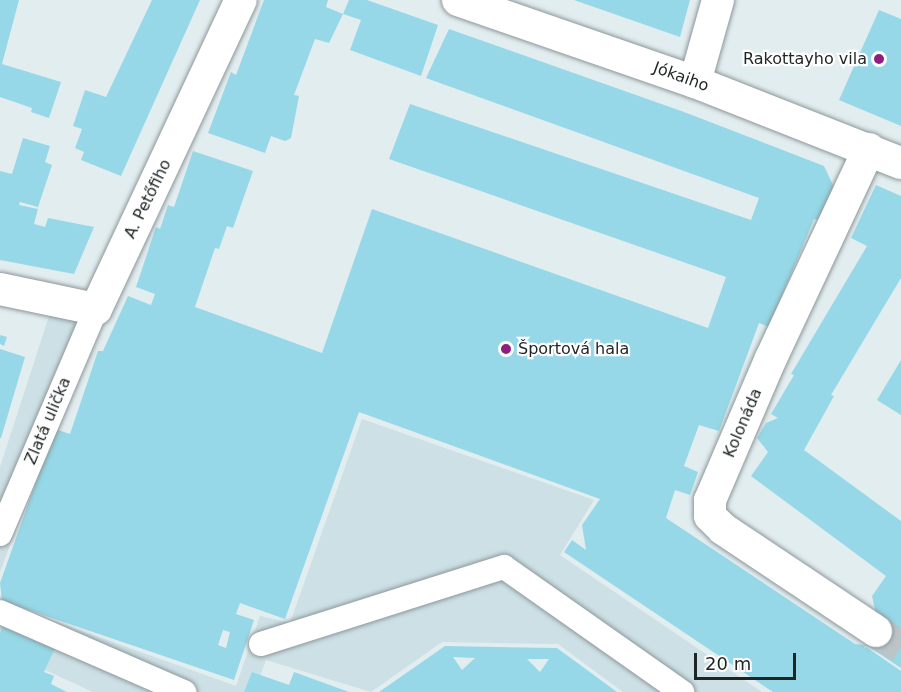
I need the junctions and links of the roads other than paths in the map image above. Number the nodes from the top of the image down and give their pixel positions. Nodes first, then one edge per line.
1 (241, 0) edge
2 (458, 0) edge
3 (718, 0) edge
4 (695, 82) junction
5 (869, 149) junction
6 (901, 163) edge
7 (0, 289) edge
8 (96, 309) junction
9 (0, 534) edge
10 (0, 612) edge
11 (876, 631) tunnel mouth
12 (261, 644) dead end
13 (184, 692) edge
14 (682, 692) edge

1 - 8 street, A. Petőfiho
2 - 4 street, Jókaiho
3 - 4 street
4 - 5 street, Jókaiho
5 - 6 street, Jókaiho
5 - 11 street, Kolonáda
7 - 8 street
8 - 9 street, Zlatá ulička
10 - 13 street
12 - 14 street

